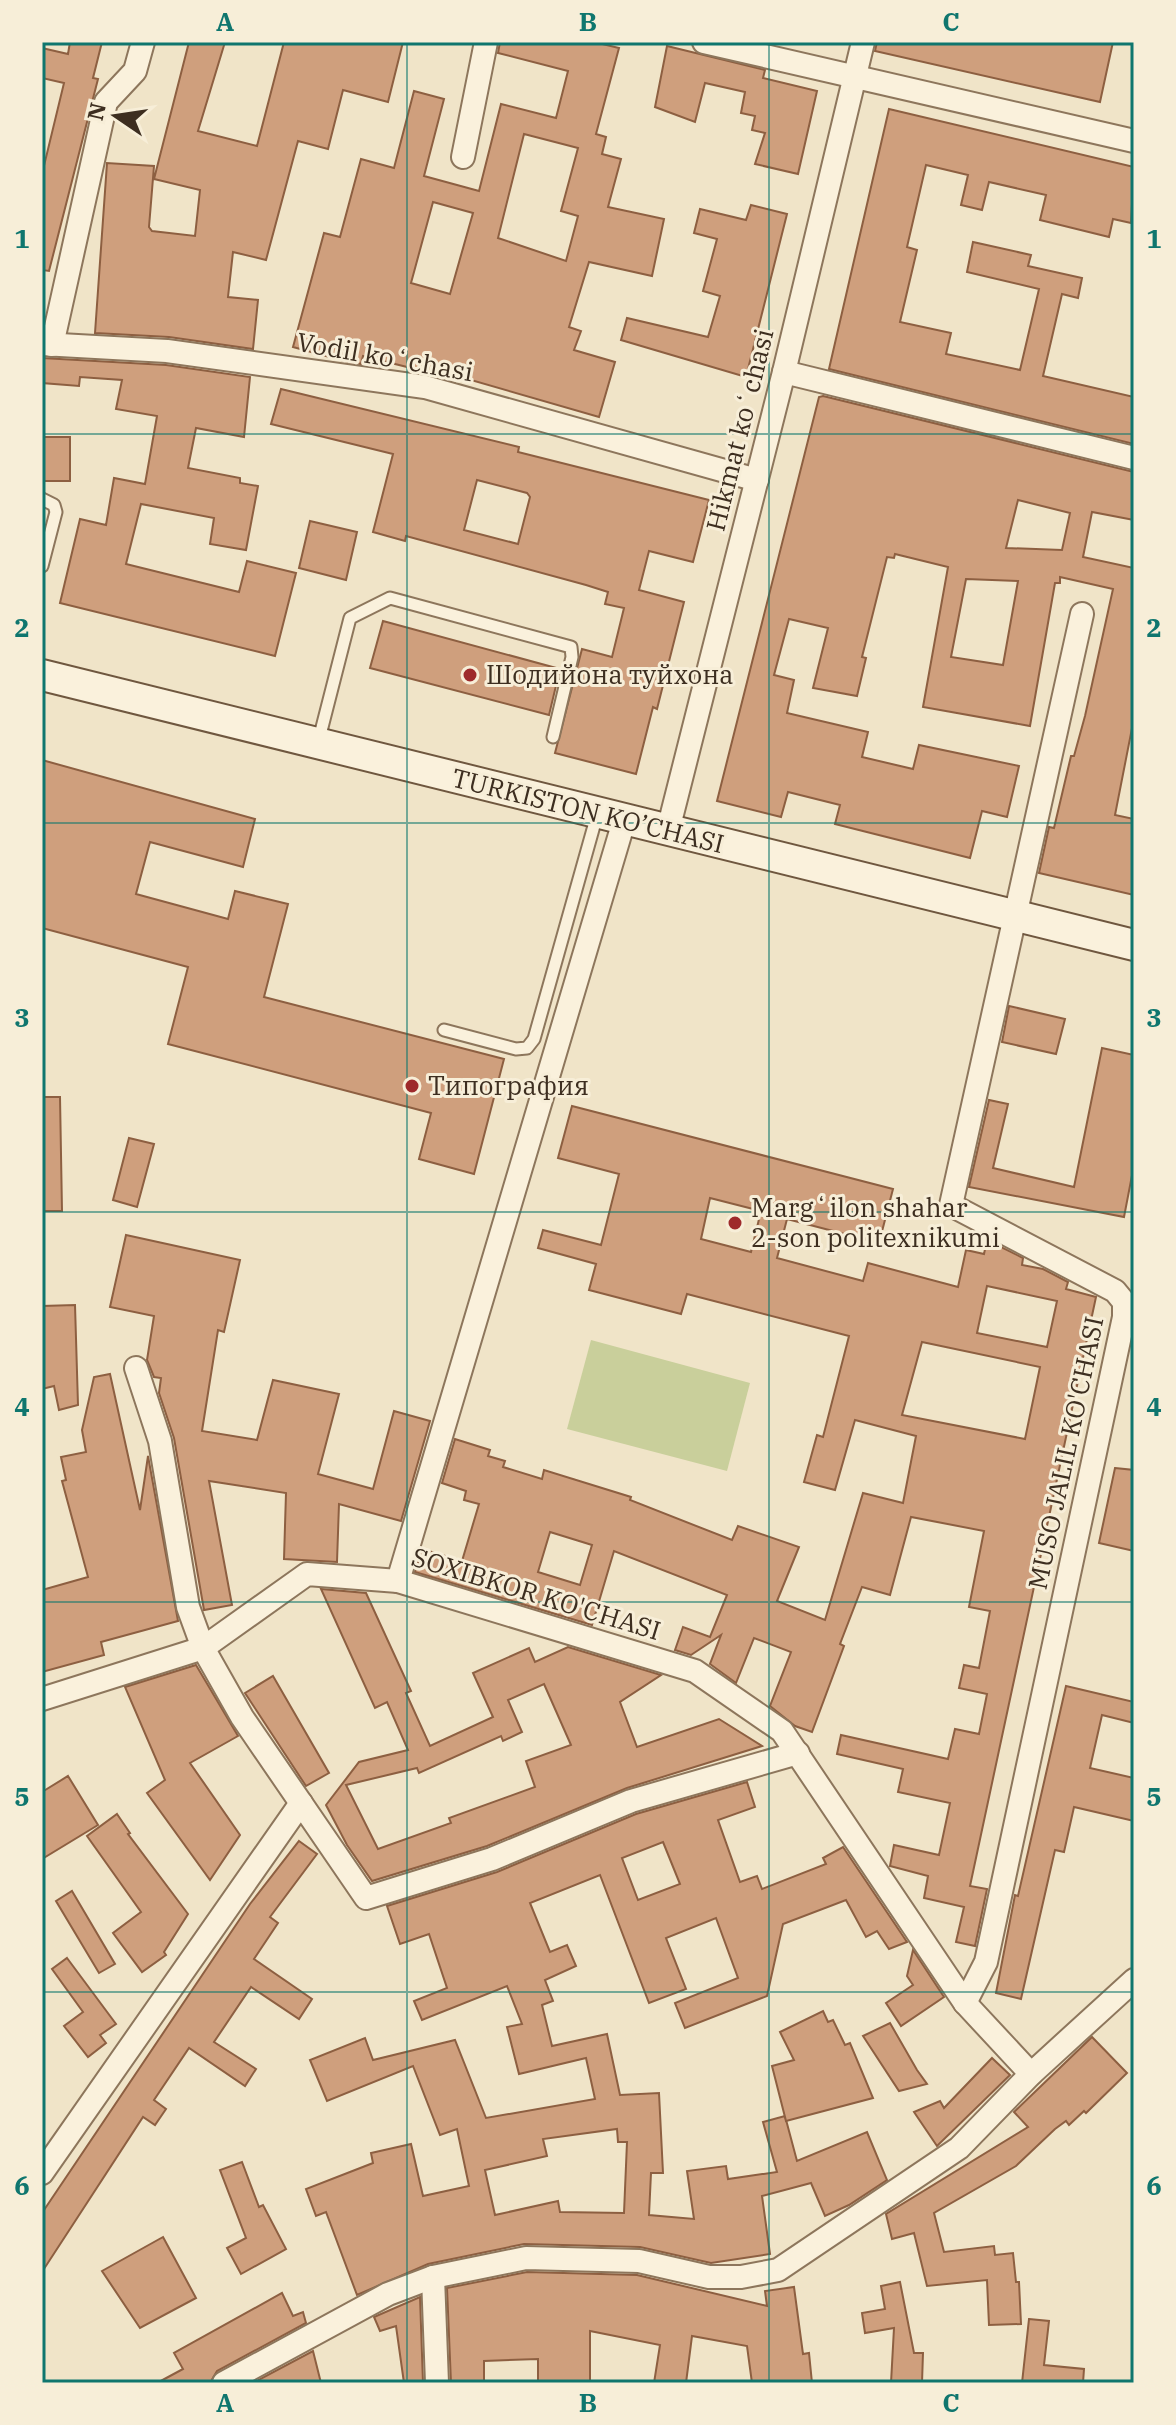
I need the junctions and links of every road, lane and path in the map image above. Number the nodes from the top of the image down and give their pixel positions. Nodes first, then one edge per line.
1 (143, 42) edge
2 (486, 42) edge
3 (704, 42) edge
4 (863, 42) edge
5 (854, 78) junction
6 (1134, 141) edge
7 (463, 157) dead end
8 (47, 344) edge
9 (784, 372) junction
10 (1134, 458) edge
11 (757, 480) junction
12 (42, 499) edge
13 (42, 566) edge
14 (1082, 614) dead end
15 (42, 675) edge
16 (553, 737) dead end
17 (318, 744) junction
18 (610, 818) junction
19 (668, 830) junction
20 (1014, 915) junction
21 (1134, 945) edge
22 (444, 1030) dead end
23 (136, 1368) dead end
24 (398, 1581) junction
25 (203, 1648) junction
26 (42, 1699) edge
27 (798, 1753) junction
28 (301, 1803) junction
29 (1134, 1980) edge
30 (965, 2003) junction
31 (1031, 2074) junction
32 (42, 2173) edge
33 (433, 2277) junction
34 (224, 2383) edge
35 (437, 2383) edge

1 - 8 street
2 - 7 street
3 - 5 street
4 - 5 street, Hikmat koʻchasi
5 - 6 street
5 - 9 street, Hikmat koʻchasi
8 - 11 street, Vodil koʻchasi
9 - 10 street
9 - 11 street, Hikmat koʻchasi
11 - 19 street, Hikmat koʻchasi
12 - 13 lane
14 - 20 street
15 - 17 main road, TURKISTON KO’CHASI
16 - 17 lane
17 - 18 main road, TURKISTON KO’CHASI
18 - 19 main road, TURKISTON KO’CHASI
18 - 22 lane
18 - 24 street
19 - 20 main road, TURKISTON KO’CHASI
20 - 21 main road, TURKISTON KO’CHASI
20 - 30 street, MUSO JALIL KO'CHASI
23 - 25 street
24 - 25 street, SOXIBKOR KO'CHASI
24 - 27 street, SOXIBKOR KO'CHASI
25 - 26 street, SOXIBKOR KO'CHASI
25 - 28 street
27 - 28 street
27 - 30 street, SOXIBKOR KO'CHASI
28 - 32 street
29 - 31 street
30 - 31 street, SOXIBKOR KO'CHASI
31 - 33 street
33 - 34 street
33 - 35 street

